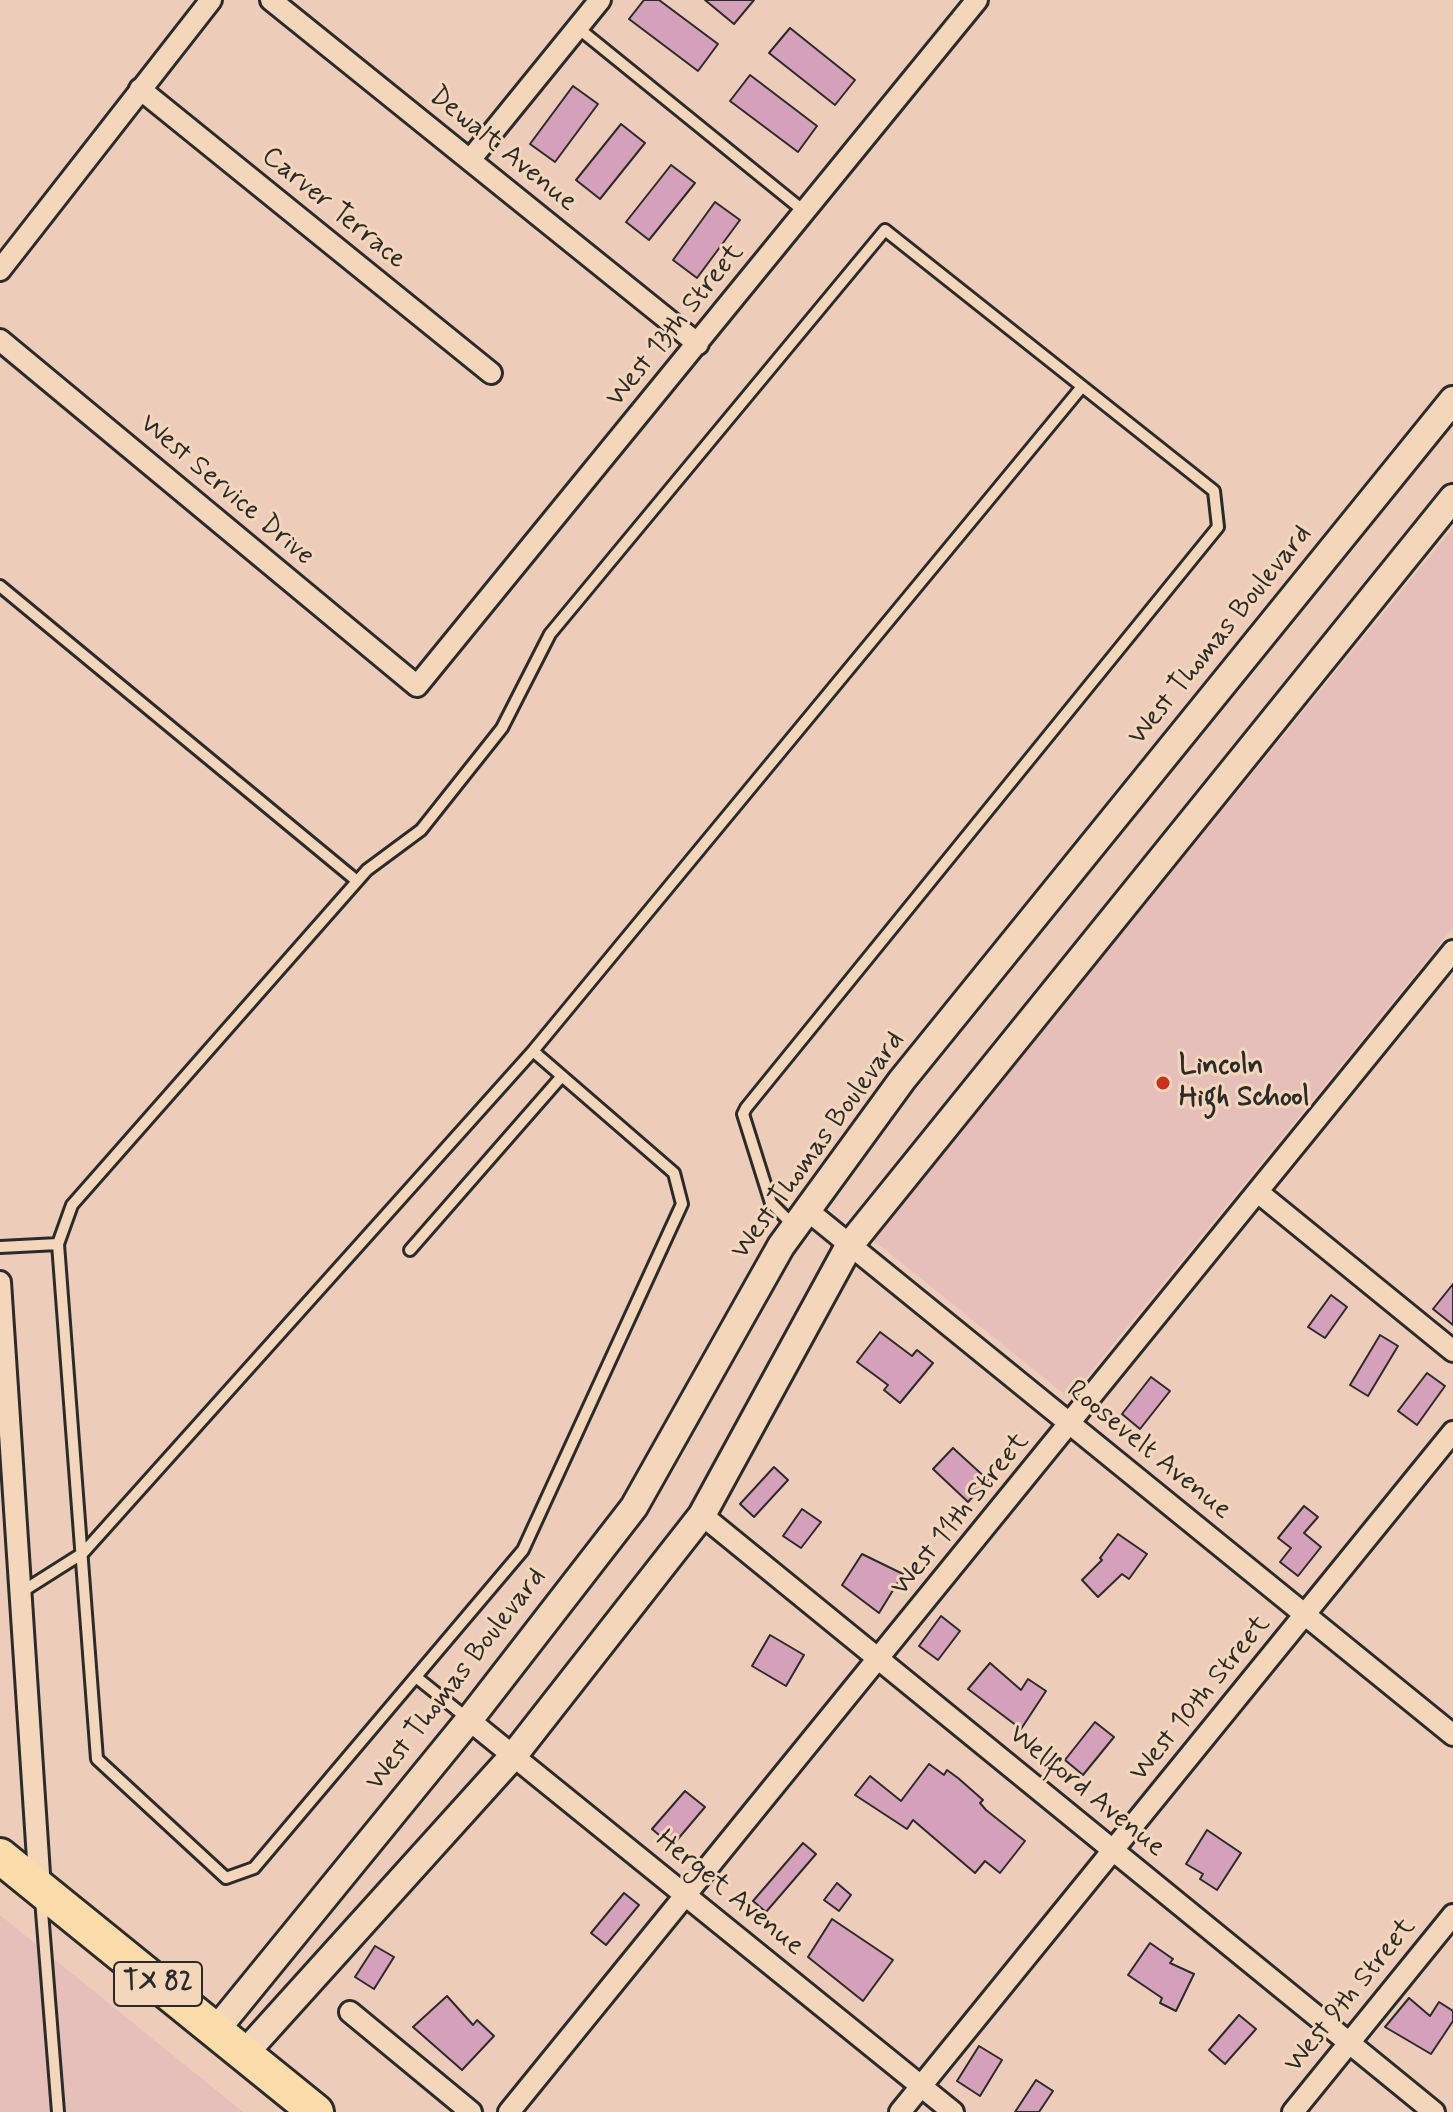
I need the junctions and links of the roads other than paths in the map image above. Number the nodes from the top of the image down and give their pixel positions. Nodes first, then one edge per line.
1 (211, 0) edge
2 (271, 0) edge
3 (600, 0) edge
4 (977, 0) edge
5 (578, 28) junction
6 (140, 89) junction
7 (470, 160) junction
8 (805, 212) junction
9 (0, 270) edge
10 (0, 340) edge
11 (698, 344) junction
12 (491, 373) dead end
13 (1081, 388) junction
14 (1453, 400) edge
15 (1453, 498) edge
16 (0, 586) edge
17 (417, 686) joint
18 (357, 881) junction
19 (1451, 958) edge
20 (533, 1051) junction
21 (562, 1076) junction
22 (1259, 1193) junction
23 (801, 1218) junction
24 (58, 1244) junction
25 (849, 1246) junction
26 (0, 1247) edge
27 (410, 1250) dead end
28 (0, 1282) edge
29 (1453, 1351) edge
30 (1071, 1424) junction
31 (1453, 1432) edge
32 (702, 1515) junction
33 (83, 1553) junction
34 (23, 1591) junction
35 (1305, 1615) junction
36 (879, 1659) junction
37 (416, 1677) junction
38 (469, 1720) junction
39 (1453, 1735) edge
40 (514, 1755) junction
41 (1114, 1851) junction
42 (0, 1856) edge
43 (40, 1889) junction
44 (687, 1895) junction
45 (1453, 1915) edge
46 (350, 2012) dead end
47 (216, 2030) junction
48 (1349, 2043) junction
49 (245, 2053) junction
50 (922, 2086) junction
51 (58, 2112) edge
52 (316, 2112) edge
53 (471, 2112) edge
54 (509, 2112) edge
55 (900, 2112) edge
56 (953, 2112) edge
57 (1293, 2112) edge
58 (1434, 2112) edge

1 - 6 street
2 - 7 street, Dewalt Avenue
3 - 5 street
4 - 8 street, West 13th Street
5 - 7 street
5 - 8 lane
6 - 9 street
6 - 12 street, Carver Terrace
7 - 11 street, Dewalt Avenue
8 - 11 street, West 13th Street
10 - 17 street, West Service Drive
11 - 17 street, West 13th Street
13 - 18 lane
13 - 20 lane
13 - 23 lane
14 - 23 street, West Thomas Boulevard
15 - 25 street
16 - 18 lane
18 - 24 lane
19 - 22 street, West 11th Street
20 - 21 lane
20 - 33 lane
21 - 27 lane
21 - 37 lane
22 - 29 street
22 - 30 street, West 11th Street
23 - 25 street, Roosevelt Avenue
23 - 38 street, West Thomas Boulevard
24 - 26 lane
24 - 33 lane
25 - 30 street, Roosevelt Avenue
25 - 32 street
28 - 34 street
30 - 35 street, Roosevelt Avenue
30 - 36 street, West 11th Street
31 - 35 street, West 10th Street
32 - 36 street, Wellford Avenue
32 - 40 street
33 - 34 lane
33 - 37 lane
34 - 43 street
35 - 39 street, Roosevelt Avenue
35 - 41 street, West 10th Street
36 - 41 street, Wellford Avenue
36 - 44 street, West 11th Street
37 - 38 lane
38 - 40 street, Herget Avenue
38 - 47 street, West Thomas Boulevard
40 - 44 street, Herget Avenue
40 - 49 street
41 - 48 street, Wellford Avenue
41 - 50 street, West 10th Street
42 - 43 main road, TX 82
43 - 47 main road, TX 82
43 - 51 lane
44 - 50 street, Herget Avenue
44 - 54 street, West 11th Street
45 - 48 street, West 9th Street
46 - 53 street
47 - 49 main road, TX 82
48 - 57 street, West 9th Street
48 - 58 street, Wellford Avenue
49 - 52 main road, TX 82
50 - 55 street, West 10th Street
50 - 56 street, Herget Avenue

